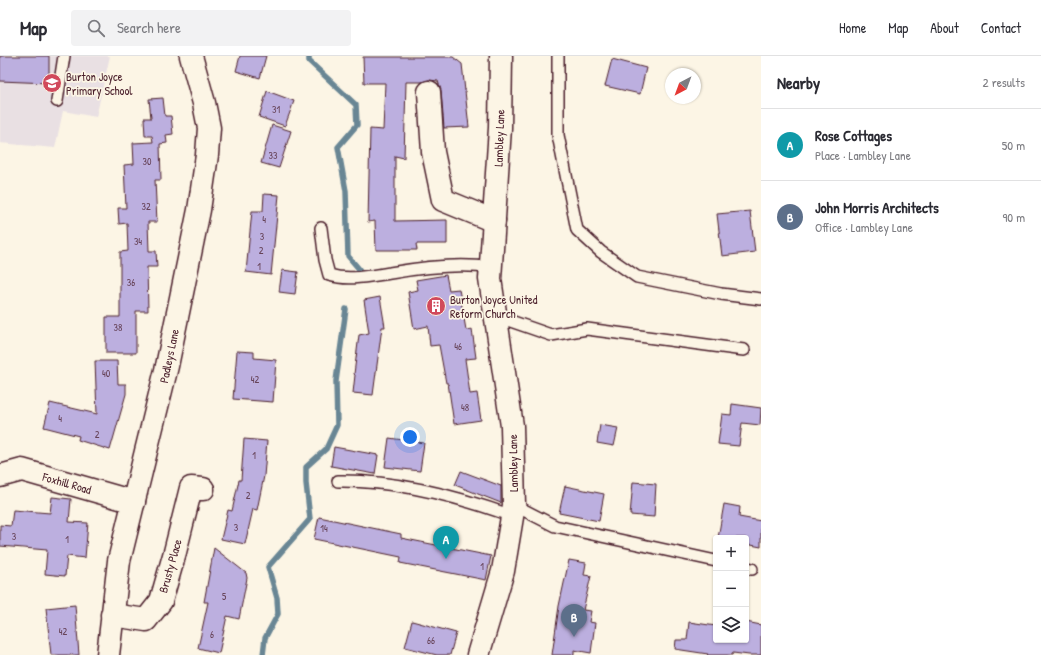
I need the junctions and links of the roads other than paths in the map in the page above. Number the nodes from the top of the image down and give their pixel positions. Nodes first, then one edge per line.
1 (64, 56) edge
2 (191, 56) edge
3 (501, 56) edge
4 (558, 56) edge
5 (429, 92) dead end
6 (57, 101) dead end
7 (494, 221) junction
8 (321, 228) dead end
9 (491, 268) junction
10 (761, 299) edge
11 (496, 316) junction
12 (744, 350) dead end
13 (0, 476) edge
14 (338, 481) dead end
15 (203, 489) dead end
16 (134, 502) junction
17 (513, 511) junction
18 (713, 560) edge
19 (112, 615) junction
20 (108, 655) edge
21 (478, 655) edge

1 - 6 lane
2 - 16 street, Padleys Lane
3 - 7 street, Lambley Lane
4 - 10 lane
5 - 7 street
7 - 9 street, Lambley Lane
8 - 9 lane
9 - 11 street, Lambley Lane
11 - 12 lane
11 - 17 street, Lambley Lane
13 - 16 street, Foxhill Road
14 - 17 lane
15 - 19 street, Brusty Place
16 - 19 street, Padleys Lane
17 - 18 lane
17 - 21 street, Lambley Lane
19 - 20 street, Padleys Lane

